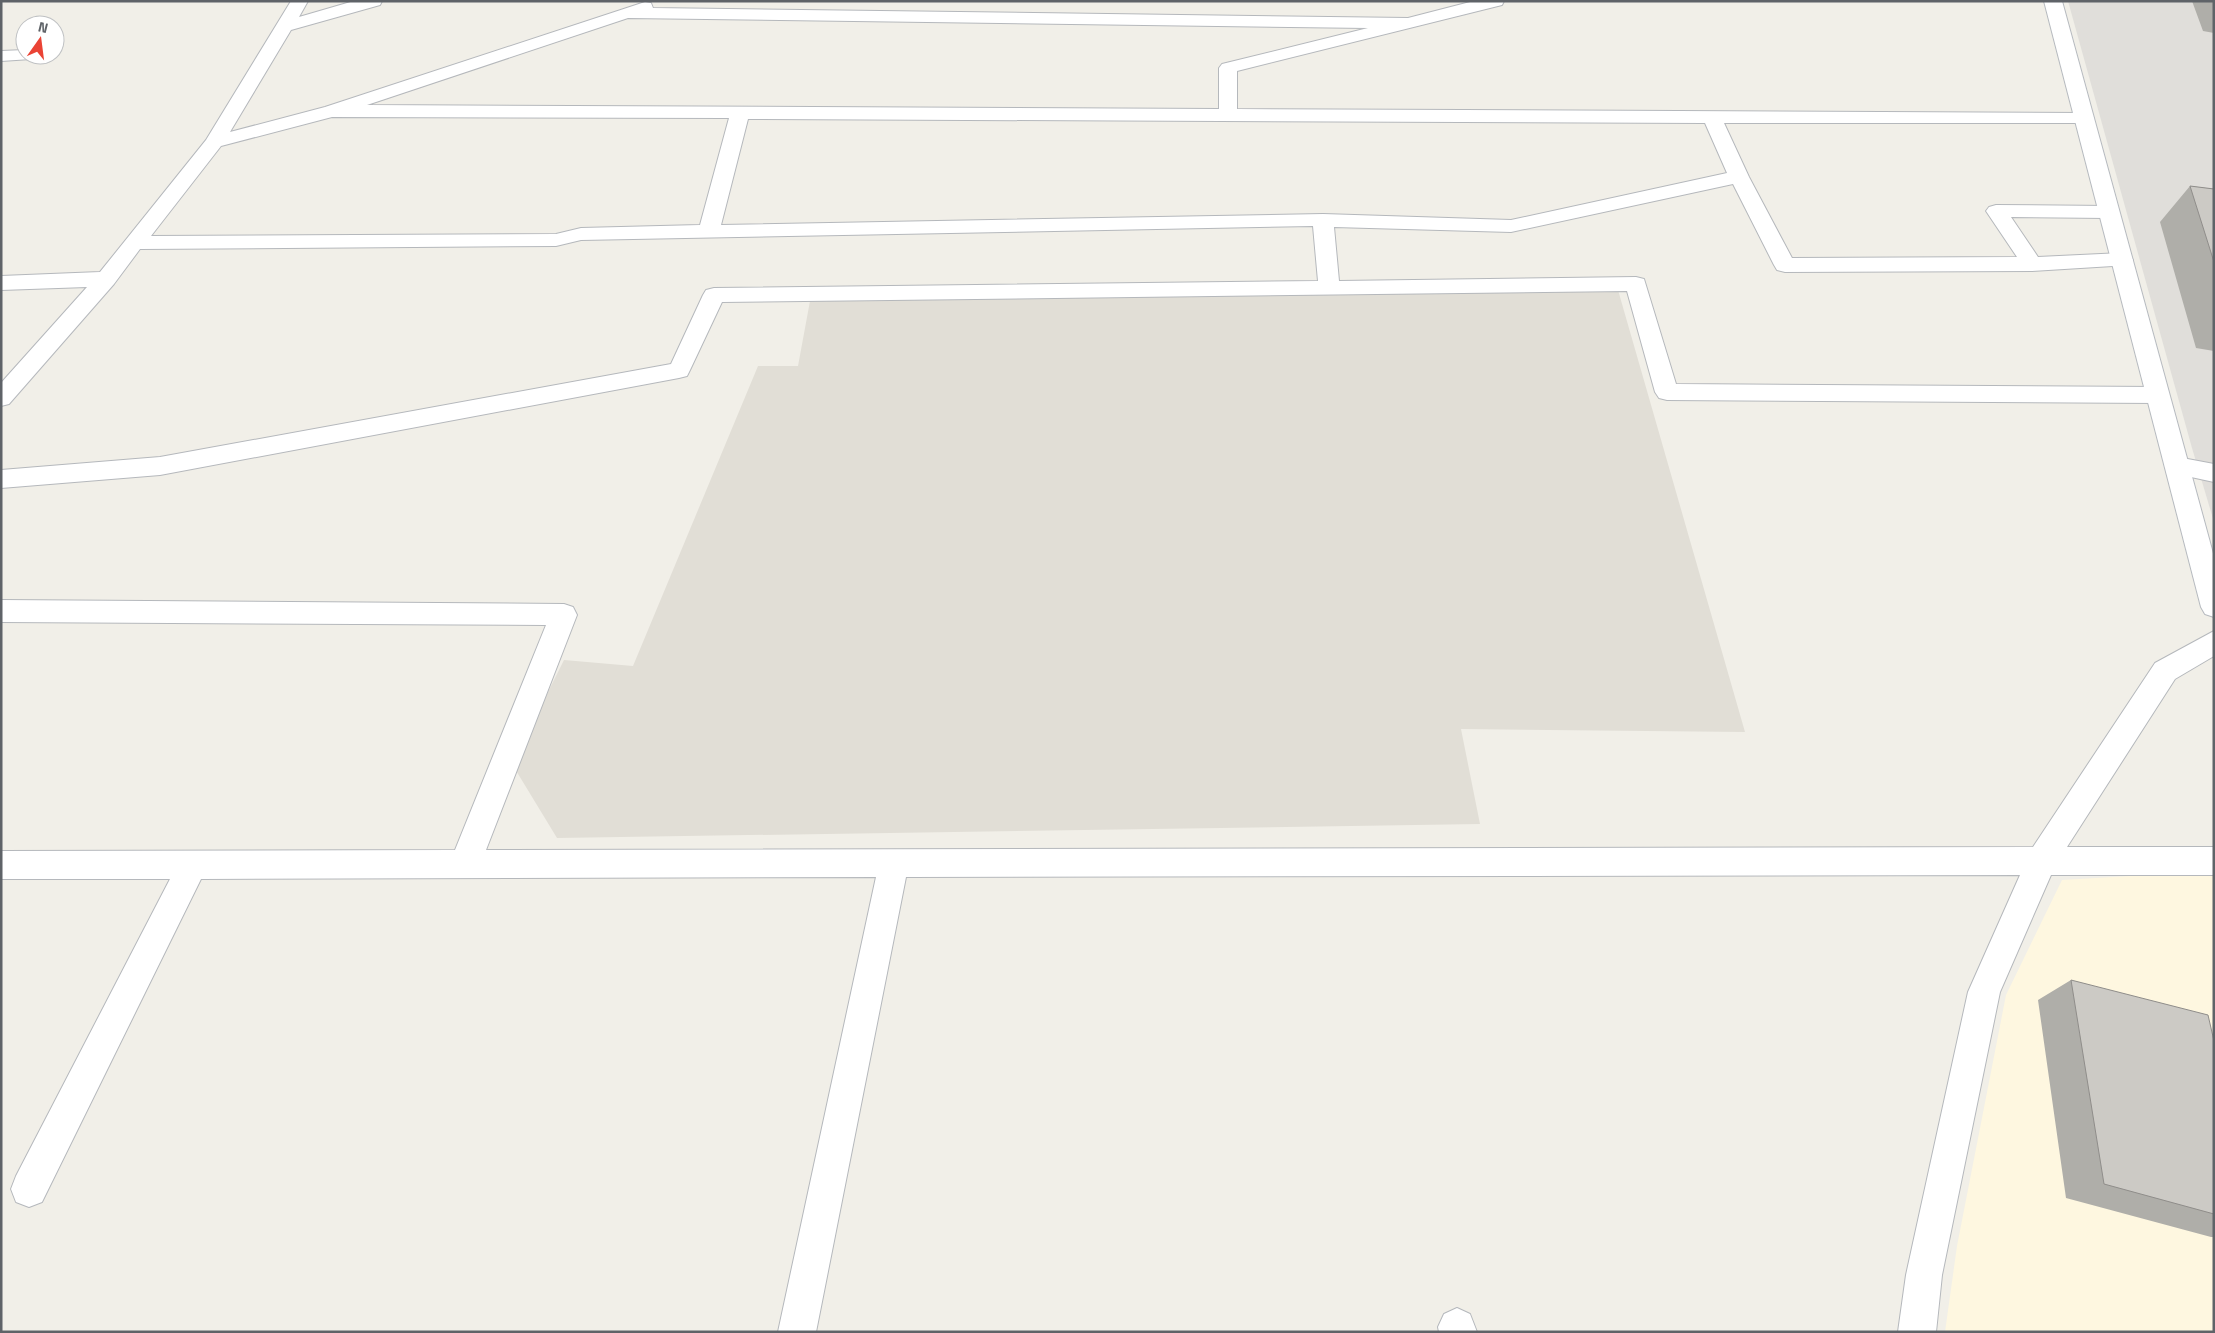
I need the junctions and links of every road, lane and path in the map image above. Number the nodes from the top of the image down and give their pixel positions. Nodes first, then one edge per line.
1 (300, 1) edge
2 (374, 1) edge
3 (663, 1) edge
4 (1496, 1) edge
5 (2053, 1) edge
6 (628, 13) junction
7 (1410, 23) junction
8 (285, 26) junction
9 (15, 55) edge
10 (1, 56) edge
11 (332, 111) junction
12 (740, 112) junction
13 (1228, 114) junction
14 (1711, 116) junction
15 (2084, 119) junction
16 (214, 142) junction
17 (1739, 178) junction
18 (2108, 212) junction
19 (1323, 220) junction
20 (709, 232) junction
21 (136, 242) junction
22 (2122, 260) junction
23 (2032, 264) junction
24 (106, 279) junction
25 (1, 283) edge
26 (1329, 288) junction
27 (2157, 395) junction
28 (1, 398) edge
29 (2177, 466) junction
30 (2214, 473) edge
31 (1, 479) edge
32 (2214, 607) edge
33 (1, 611) edge
34 (2214, 642) edge
35 (2042, 860) junction
36 (2214, 861) edge
37 (894, 863) junction
38 (193, 864) junction
39 (465, 864) junction
40 (1, 865) edge
41 (29, 1189) dead end
42 (797, 1332) edge
43 (1917, 1332) edge

1 - 8 street
2 - 8 street
3 - 6 street
4 - 7 street
5 - 15 street
6 - 7 street
6 - 11 street
7 - 13 street
8 - 16 street
9 - 10 street
11 - 12 street
11 - 16 street
12 - 13 street
12 - 20 street
13 - 14 street
14 - 15 street
14 - 17 street
15 - 18 street
16 - 21 street
17 - 19 street
17 - 23 street
18 - 22 street
18 - 23 street
19 - 20 street
19 - 26 street
20 - 21 street
21 - 24 street
22 - 23 street
22 - 27 street
24 - 25 street
24 - 28 street
26 - 27 street
26 - 31 street
27 - 29 street
29 - 30 street
29 - 32 street
33 - 39 street
34 - 35 street
35 - 36 street
35 - 37 street
35 - 43 street
37 - 39 street
37 - 42 street
38 - 39 street
38 - 40 street
38 - 41 street

